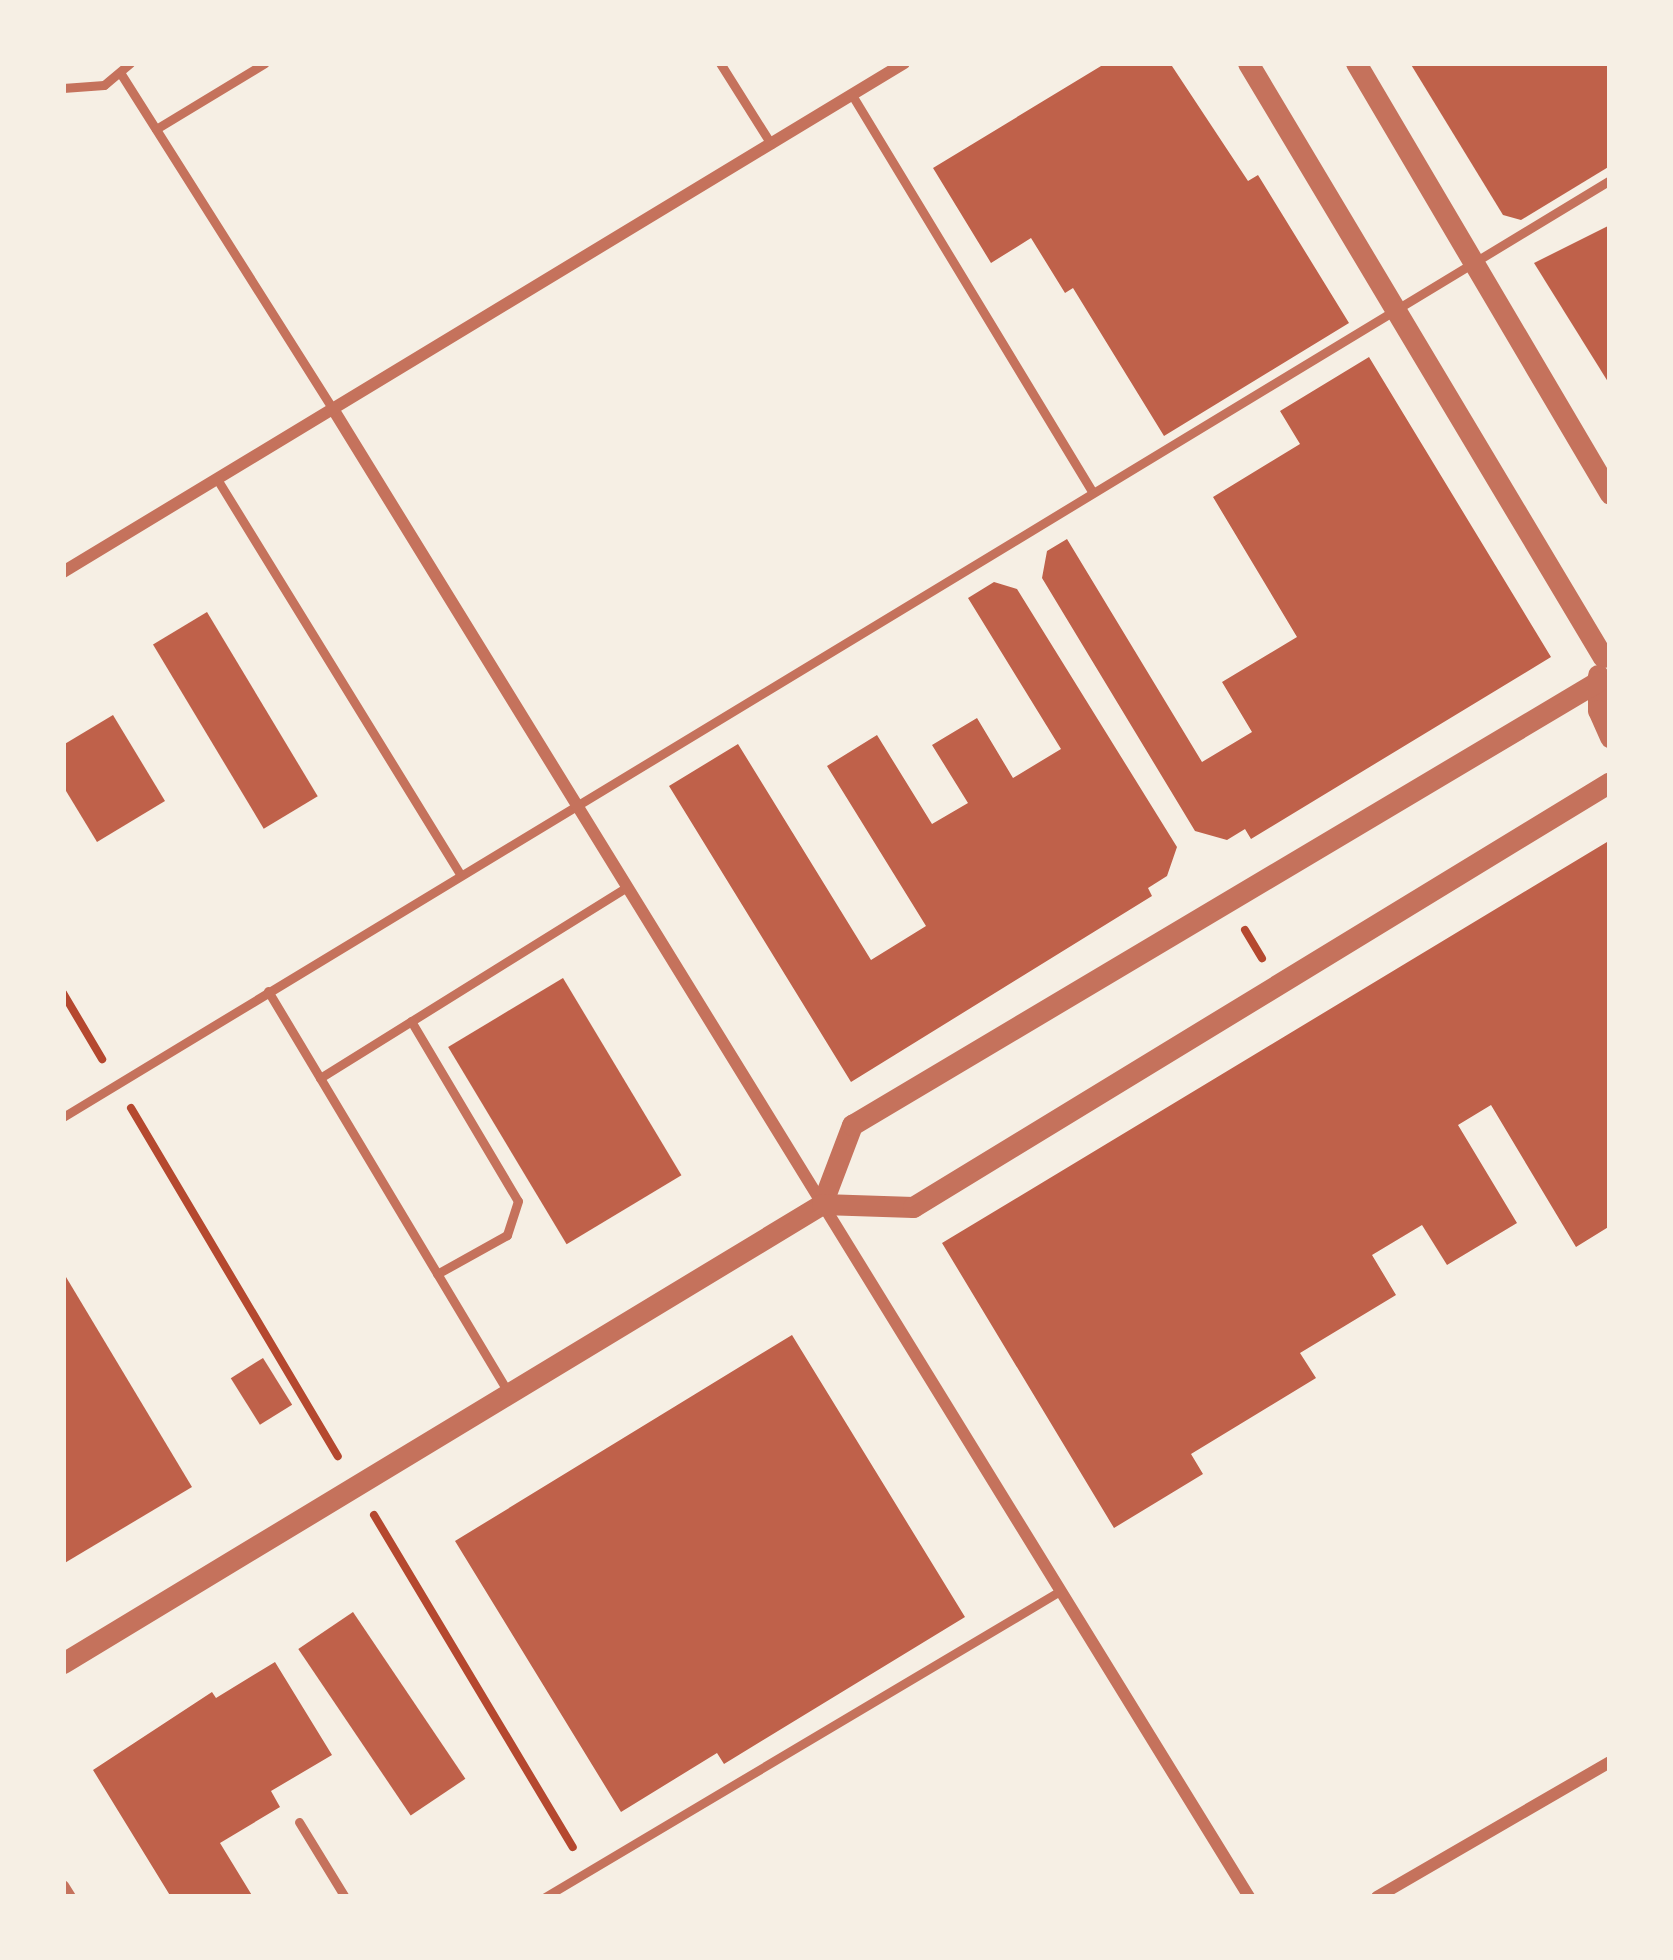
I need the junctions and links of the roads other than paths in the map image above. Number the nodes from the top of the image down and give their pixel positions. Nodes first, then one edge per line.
1 (130, 63) edge
2 (265, 63) edge
3 (719, 63) edge
4 (904, 63) edge
5 (1248, 63) edge
6 (1356, 63) edge
7 (121, 74) junction
8 (63, 88) edge
9 (852, 95) junction
10 (156, 130) junction
11 (771, 144) junction
12 (1610, 180) edge
13 (1474, 265) junction
14 (1397, 311) junction
15 (333, 409) junction
16 (217, 479) junction
17 (1092, 493) junction
18 (1610, 494) edge
19 (63, 572) edge
20 (1607, 651) edge
21 (1597, 682) junction
22 (1610, 737) edge
23 (1610, 782) edge
24 (574, 801) junction
25 (459, 873) junction
26 (627, 886) junction
27 (268, 991) junction
28 (411, 1021) junction
29 (320, 1078) junction
30 (63, 1117) edge
31 (822, 1204) junction
32 (437, 1274) junction
33 (509, 1394) junction
34 (1060, 1592) junction
35 (63, 1663) edge
36 (1610, 1762) edge
37 (299, 1822) dead end
38 (63, 1886) edge
39 (70, 1897) edge
40 (345, 1897) edge
41 (544, 1897) edge
42 (1249, 1897) edge
43 (1377, 1897) edge

1 - 7 lane
2 - 10 lane
3 - 11 lane
4 - 9 street
5 - 14 street
6 - 13 street
7 - 8 lane
7 - 10 lane
9 - 11 street
9 - 17 lane
10 - 15 lane
11 - 15 street
12 - 13 lane
13 - 14 lane
13 - 18 street
14 - 17 lane
14 - 20 street
15 - 16 street
15 - 24 street
16 - 19 street
16 - 25 lane
17 - 24 lane
20 - 21 street
21 - 22 street
21 - 31 street
23 - 31 street
24 - 25 lane
24 - 26 street
25 - 27 lane
26 - 28 lane
26 - 31 street
27 - 29 lane
27 - 30 lane
28 - 29 lane
28 - 32 lane
29 - 32 lane
31 - 33 street
31 - 34 street
32 - 33 lane
33 - 35 street
34 - 41 lane
34 - 42 street
36 - 43 street
37 - 40 lane
38 - 39 street

